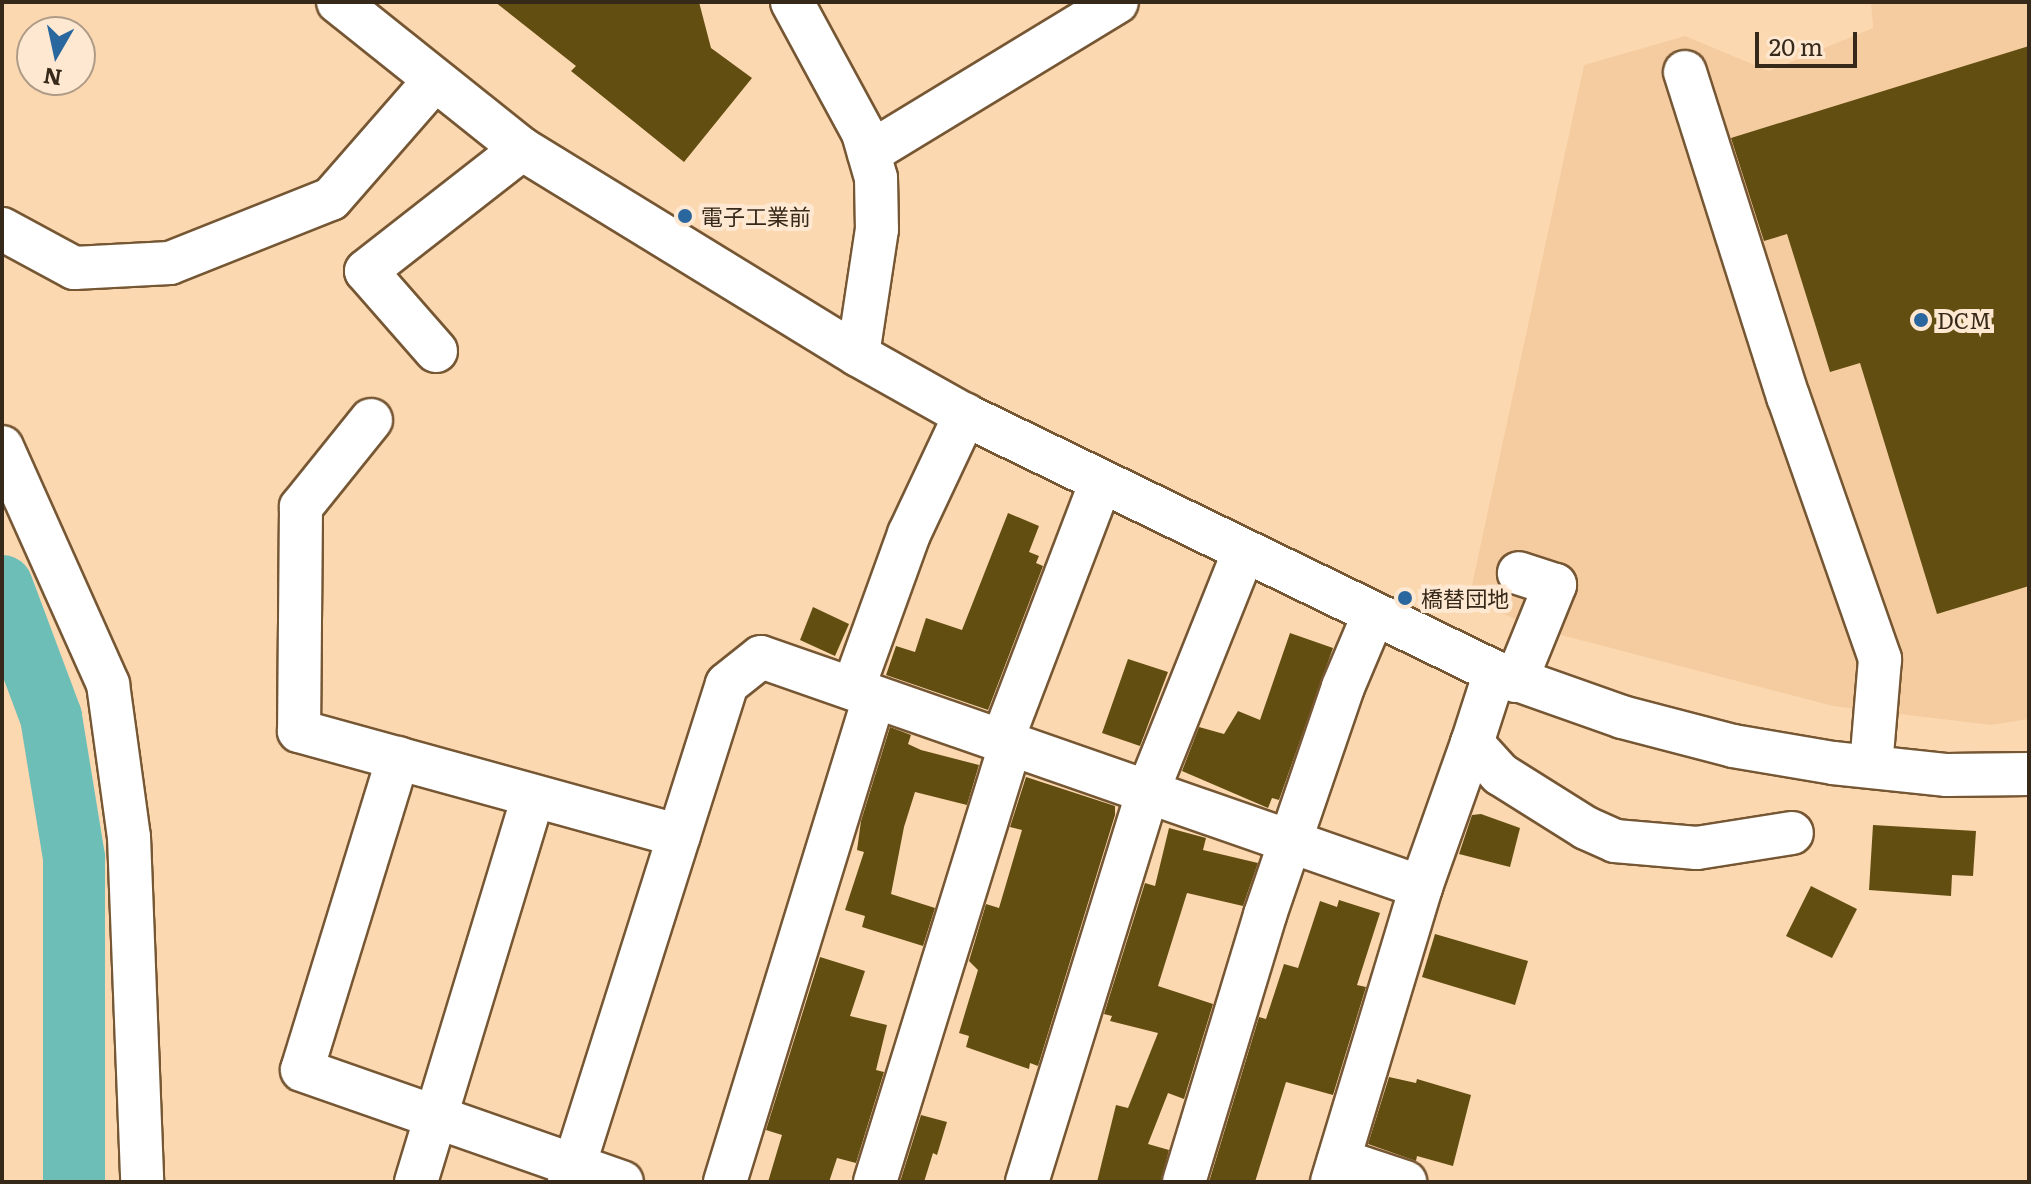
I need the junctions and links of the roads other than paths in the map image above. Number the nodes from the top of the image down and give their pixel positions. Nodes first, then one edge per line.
1 (338, 2) edge
2 (1117, 2) edge
3 (796, 4) edge
4 (1685, 72) dead end
5 (433, 82) junction
6 (522, 149) junction
7 (869, 153) junction
8 (2, 229) edge
9 (436, 351) dead end
10 (858, 355) junction
11 (965, 415) junction
12 (371, 420) dead end
13 (2, 447) edge
14 (1101, 482) junction
15 (1244, 551) junction
16 (1519, 573) dead end
17 (1373, 616) junction
18 (1506, 677) junction
19 (864, 692) junction
20 (1007, 743) junction
21 (1472, 743) junction
22 (398, 758) junction
23 (1871, 767) junction
24 (2029, 774) edge
25 (1148, 791) junction
26 (533, 796) junction
27 (1792, 833) dead end
28 (679, 836) junction
29 (1291, 841) junction
30 (1421, 887) junction
31 (436, 1117) junction
32 (1336, 1171) edge
33 (572, 1174) edge
34 (142, 1182) edge
35 (416, 1182) edge
36 (622, 1182) edge
37 (725, 1182) edge
38 (875, 1182) edge
39 (1027, 1182) edge
40 (1184, 1182) edge
41 (1405, 1182) edge

1 - 5 street
2 - 7 street
3 - 7 street
4 - 23 street
5 - 6 street
5 - 8 street
6 - 9 street
6 - 10 street
7 - 10 street
10 - 11 street
11 - 14 street
11 - 19 street
12 - 22 street
13 - 34 street
14 - 15 street
14 - 20 street
15 - 17 street
15 - 25 street
16 - 18 street
17 - 18 street
17 - 29 street
18 - 21 street
18 - 23 street
19 - 20 street
19 - 28 street
19 - 37 street
20 - 25 street
20 - 38 street
21 - 27 street
21 - 30 street
22 - 26 street
22 - 31 street
23 - 24 street
25 - 29 street
25 - 39 street
26 - 28 street
26 - 31 street
28 - 33 street
29 - 30 street
29 - 40 street
30 - 32 street
31 - 33 street
31 - 35 street
32 - 41 street
33 - 36 street

